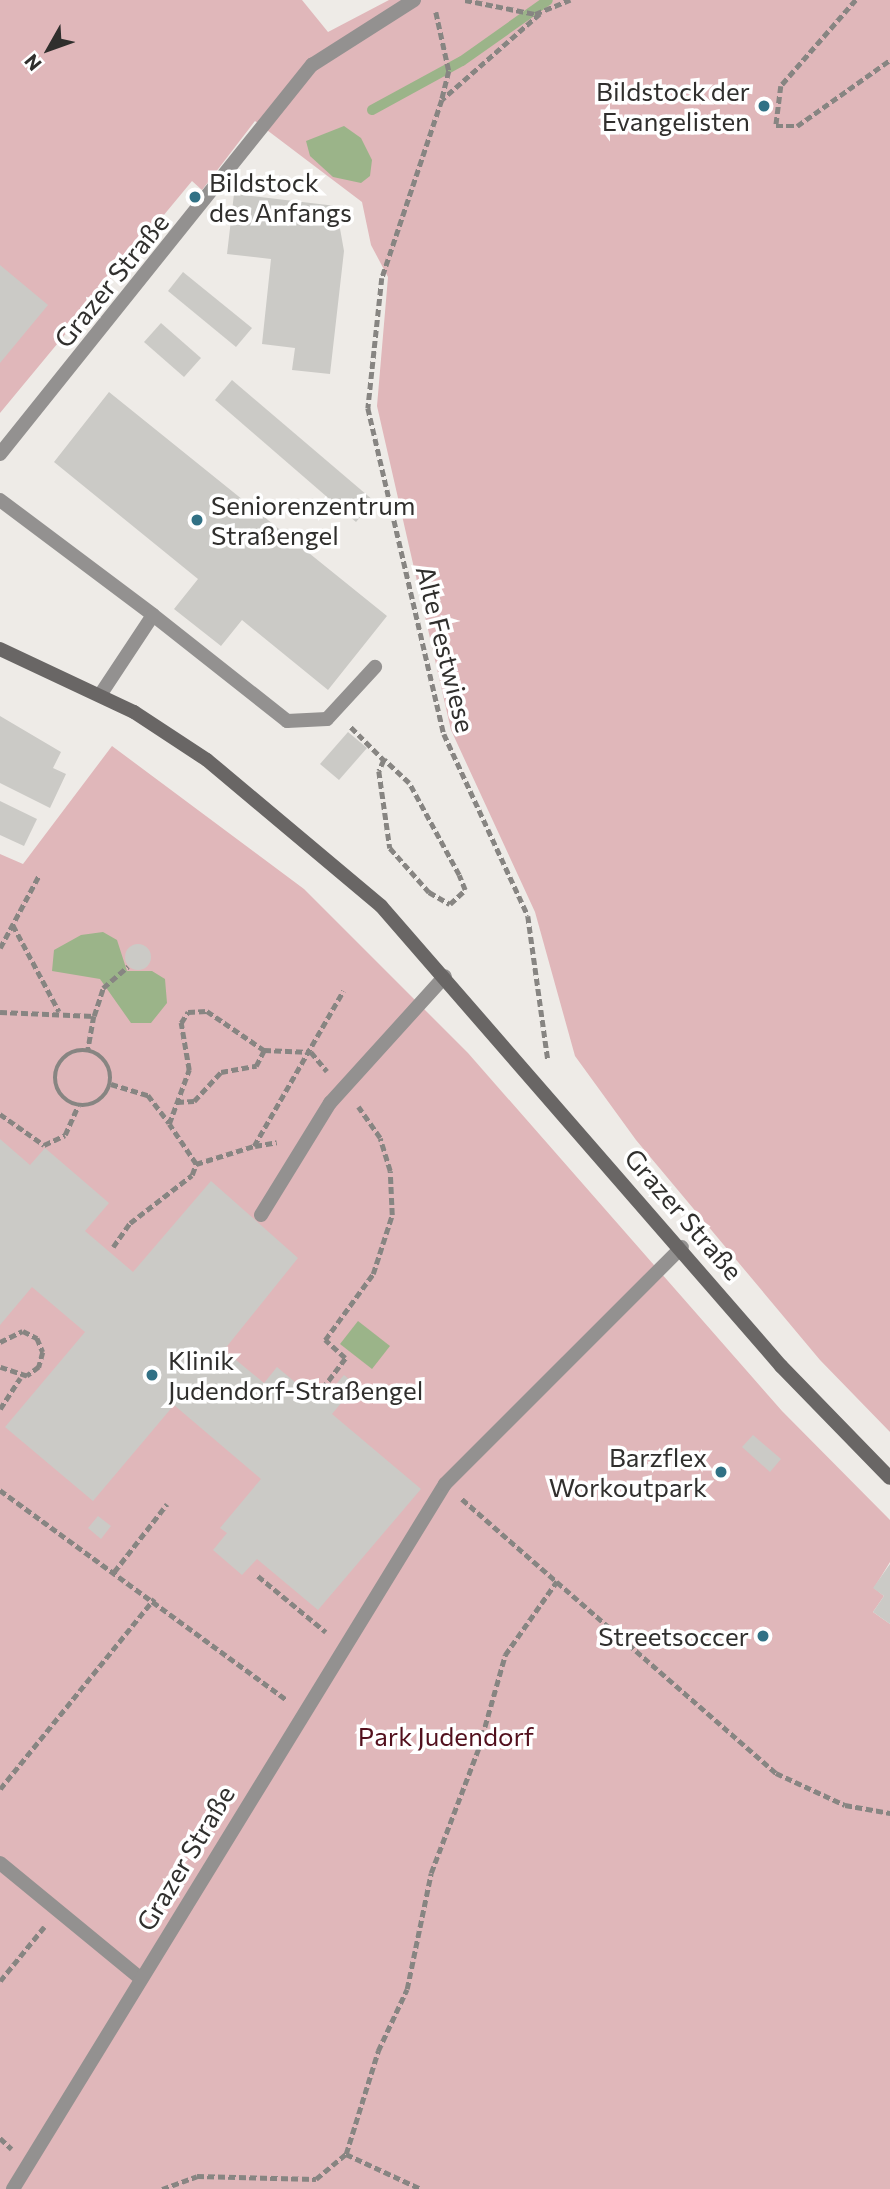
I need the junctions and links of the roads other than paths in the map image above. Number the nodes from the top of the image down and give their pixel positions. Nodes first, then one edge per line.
1 (414, 0) edge
2 (0, 454) edge
3 (0, 500) edge
4 (153, 615) junction
5 (0, 649) edge
6 (375, 667) dead end
7 (100, 695) junction
8 (446, 976) junction
9 (261, 1216) dead end
10 (682, 1247) junction
11 (890, 1478) edge
12 (0, 1863) edge
13 (140, 1978) junction
14 (13, 2189) edge

1 - 2 street, Grazer Straße
3 - 4 street
4 - 6 street
4 - 7 street
5 - 7 main road, Grazer Straße
7 - 8 main road, Grazer Straße
8 - 9 street
8 - 10 main road, Grazer Straße
10 - 11 main road, Grazer Straße
10 - 13 street, Grazer Straße
12 - 13 street
13 - 14 street, Grazer Straße

